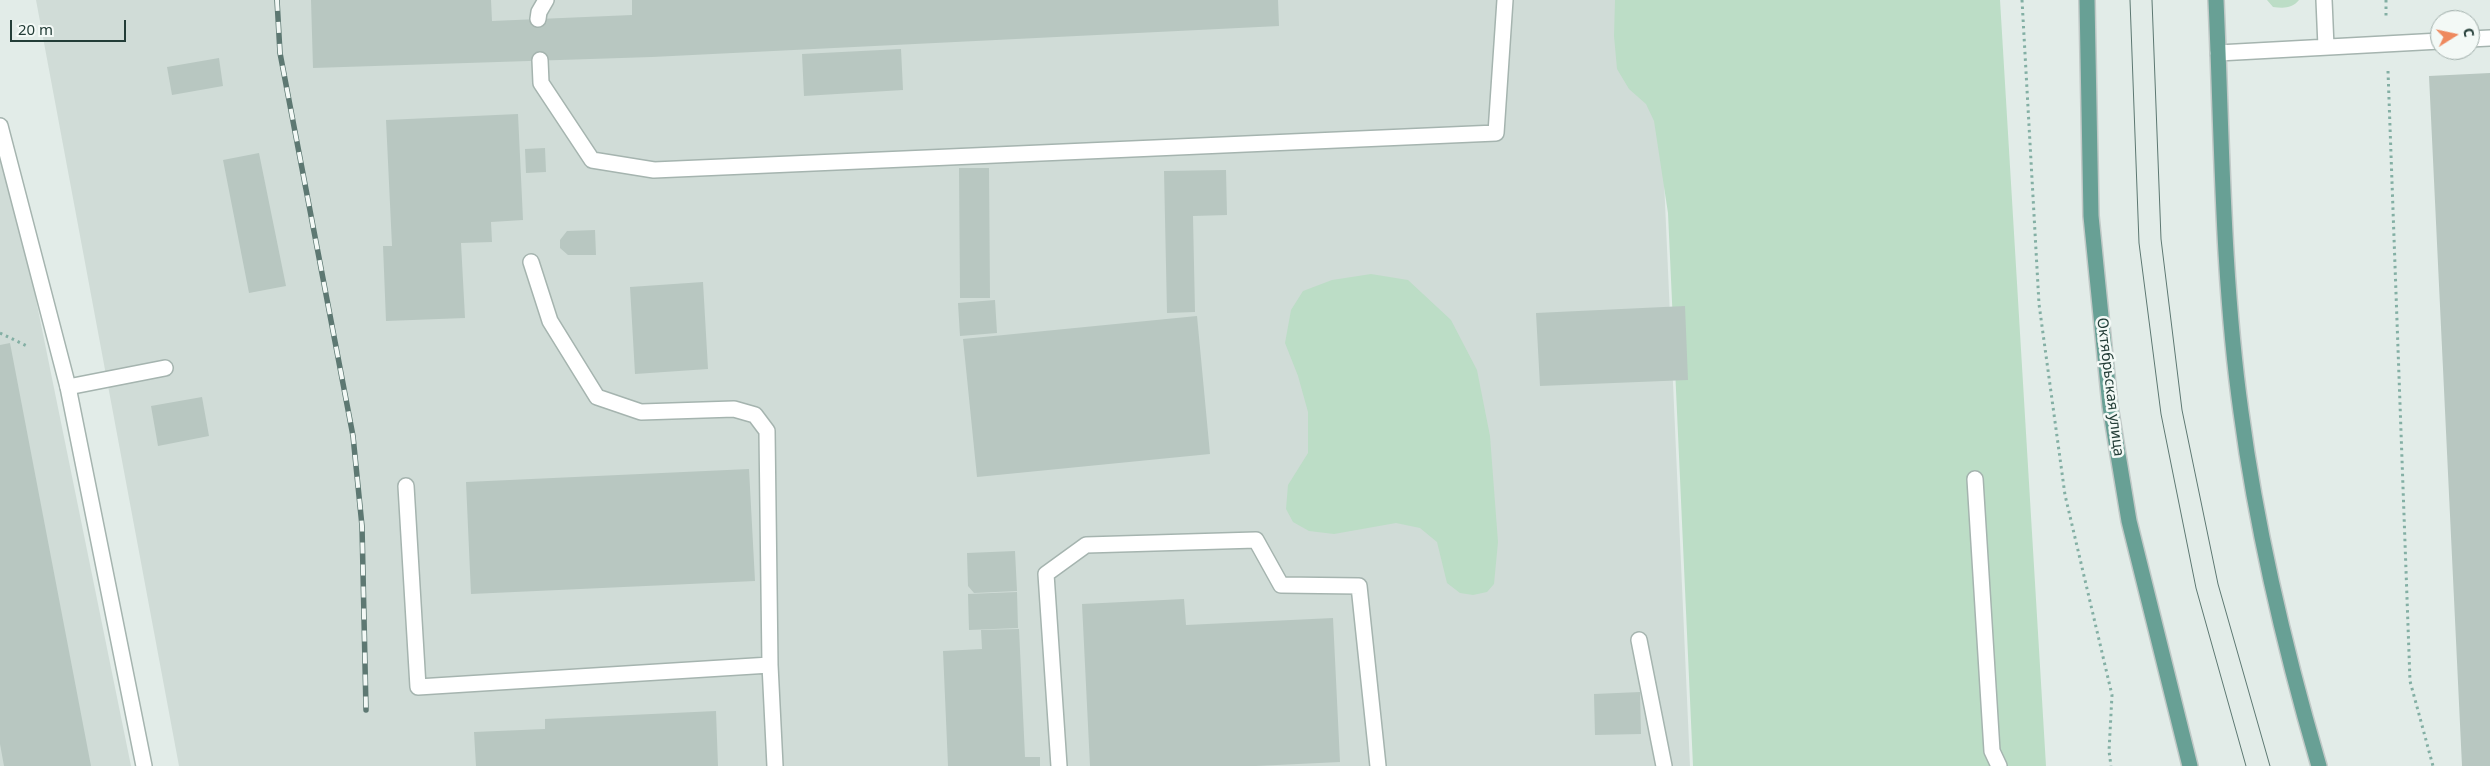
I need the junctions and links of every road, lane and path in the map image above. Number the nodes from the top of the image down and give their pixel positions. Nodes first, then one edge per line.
1 (546, 0) edge
2 (1505, 0) edge
3 (2022, 0) edge
4 (2087, 0) edge
5 (2216, 0) edge
6 (2324, 0) edge
7 (2386, 0) edge
8 (538, 19) dead end
9 (2430, 42) edge
10 (2387, 44) junction
11 (2326, 47) junction
12 (2218, 53) junction
13 (540, 60) dead end
14 (0, 126) edge
15 (531, 262) dead end
16 (165, 368) dead end
17 (68, 387) junction
18 (1975, 479) dead end
19 (406, 486) dead end
20 (1640, 640) dead end
21 (770, 665) junction
22 (144, 766) edge
23 (775, 766) edge
24 (1058, 766) edge
25 (1378, 766) edge
26 (1664, 766) edge
27 (1999, 766) edge
28 (2111, 766) edge
29 (2190, 766) edge
30 (2319, 766) edge
31 (2434, 766) edge

1 - 8 street
2 - 13 street
3 - 28 path
4 - 29 main road, Октябрьская улица
5 - 12 main road
6 - 11 street
7 - 10 path
9 - 10 street
10 - 11 street
10 - 31 path
11 - 12 street
12 - 30 main road
14 - 17 street
15 - 21 street
16 - 17 street
17 - 22 street
18 - 27 street
19 - 21 street
20 - 26 street
21 - 23 street
24 - 25 street

